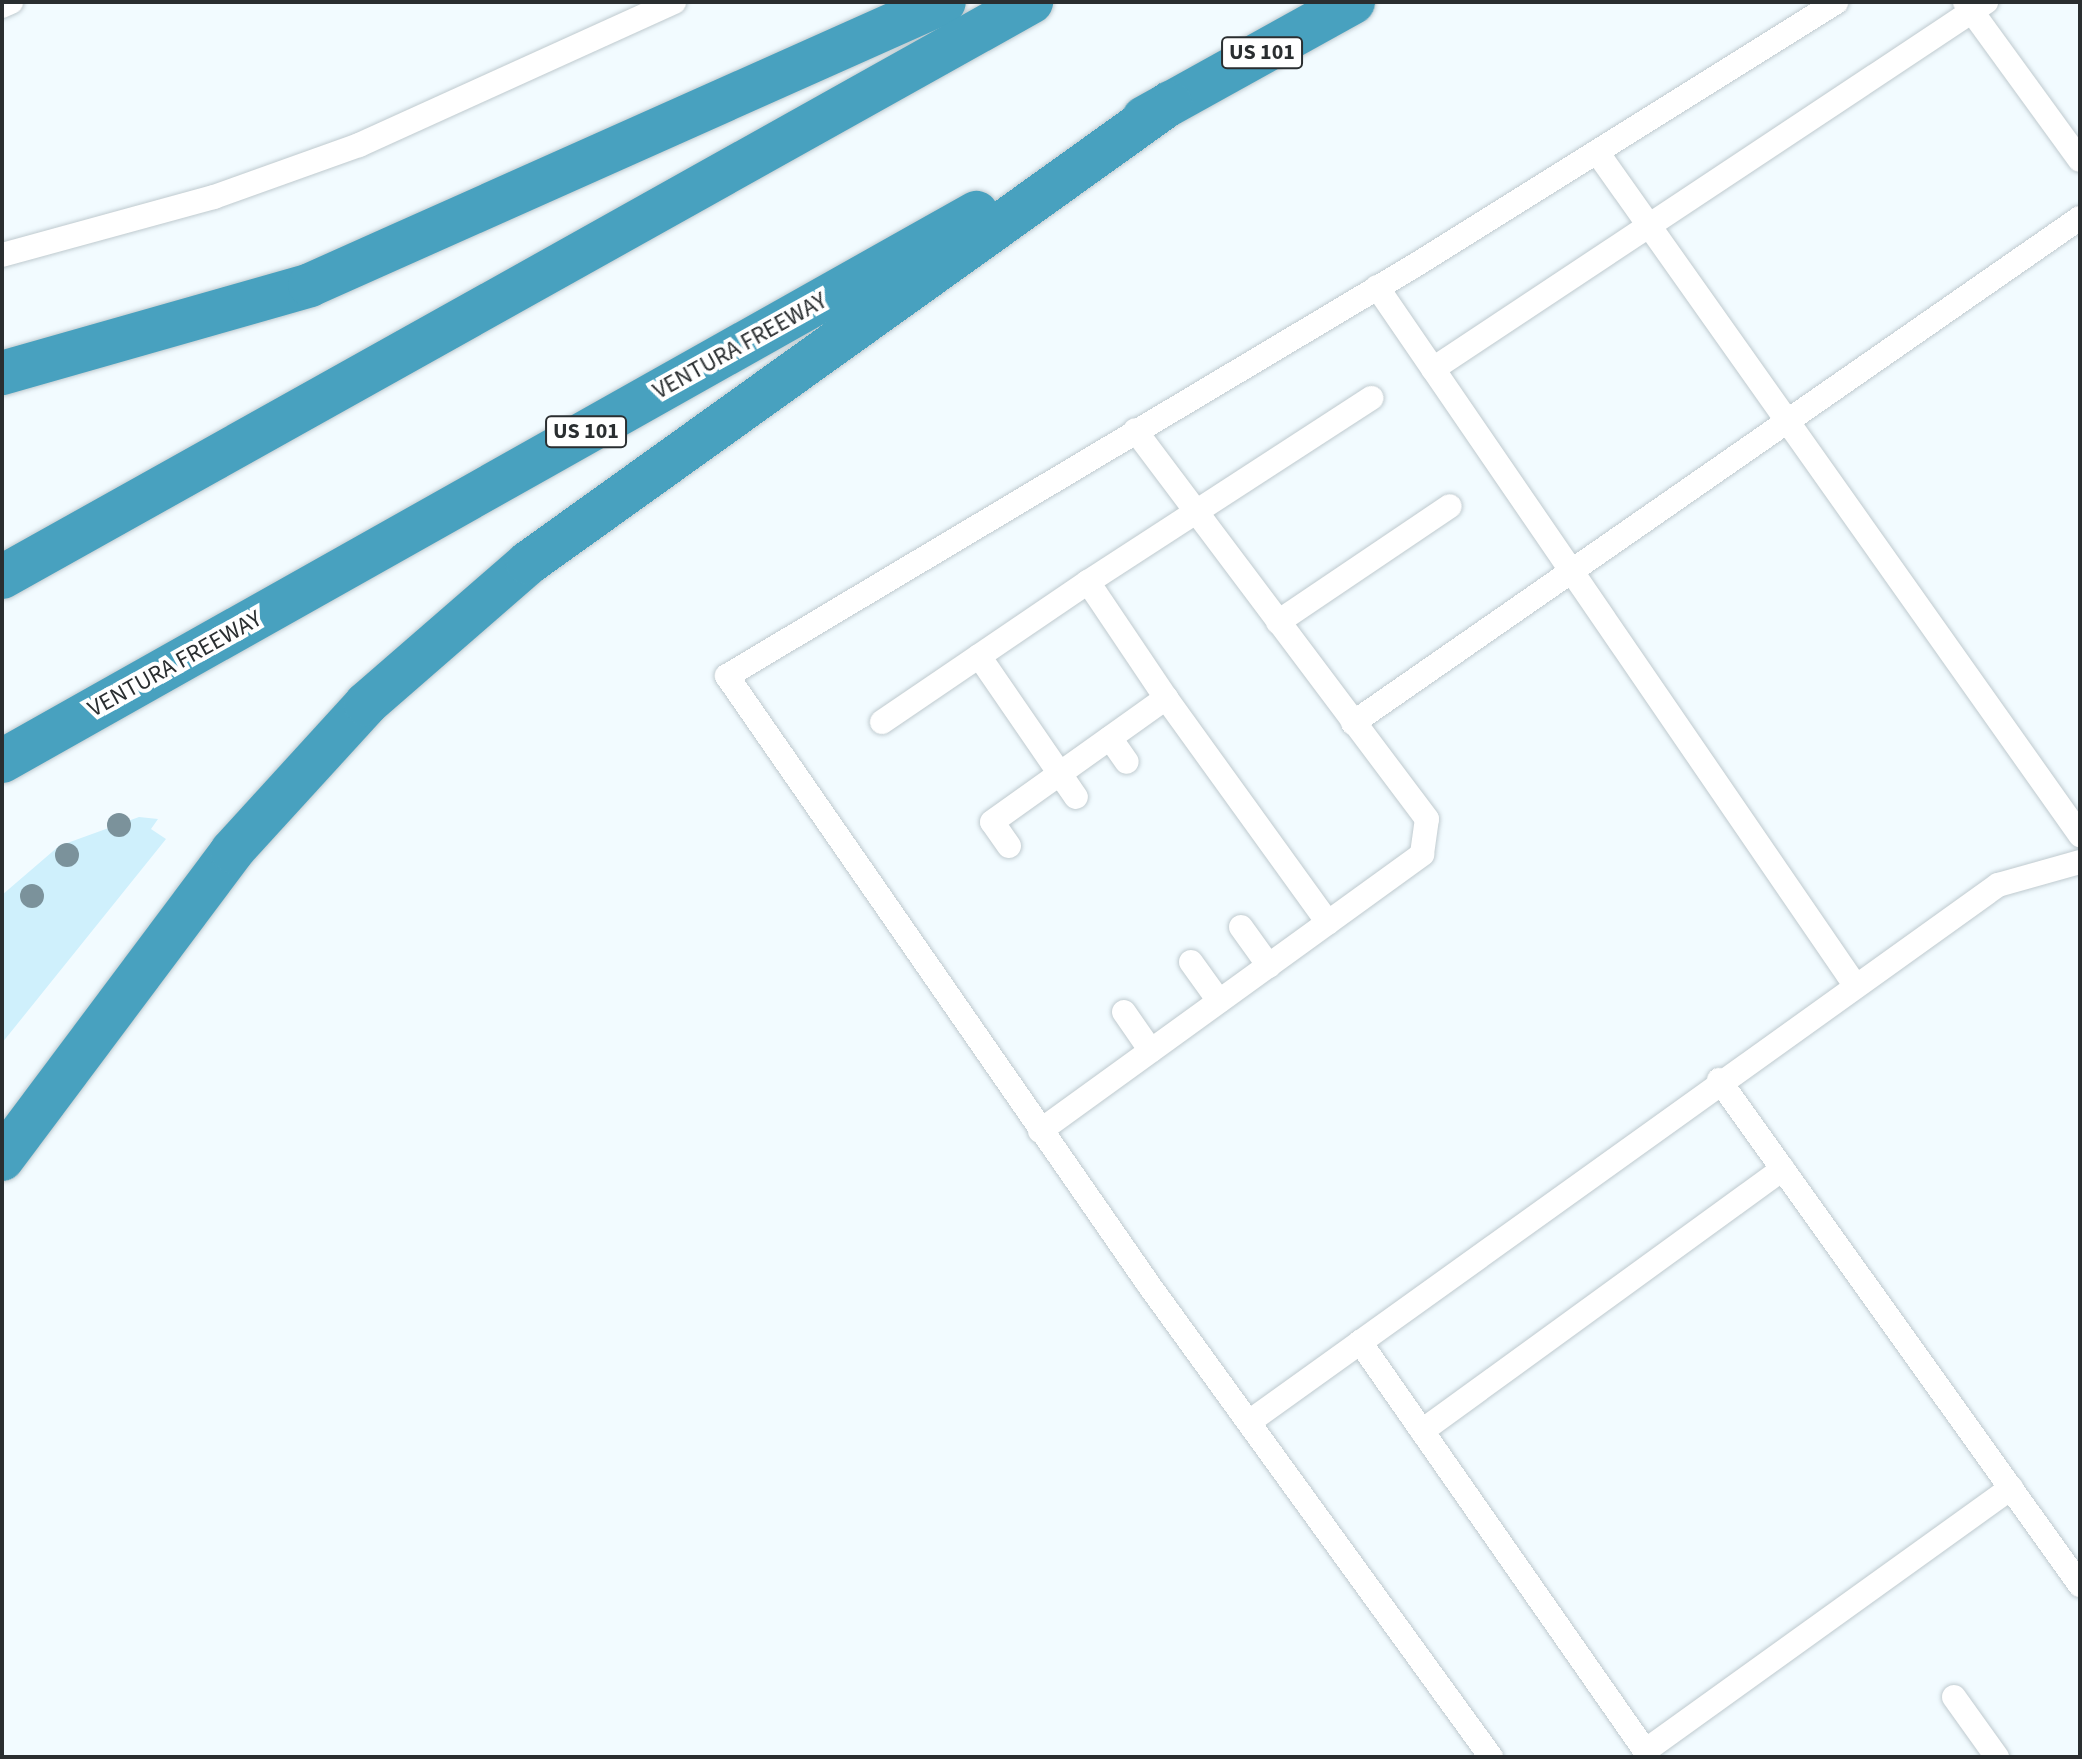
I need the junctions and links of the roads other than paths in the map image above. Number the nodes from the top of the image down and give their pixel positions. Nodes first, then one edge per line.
1 (11, 2) edge
2 (674, 2) edge
3 (944, 2) edge
4 (1031, 2) edge
5 (1353, 2) edge
6 (1836, 2) edge
7 (1974, 5) edge
8 (2, 6) edge
9 (1170, 103) junction
10 (1597, 152) junction
11 (2080, 160) edge
12 (2080, 218) edge
13 (1653, 225) junction
14 (2, 255) edge
15 (1377, 287) junction
16 (1433, 369) junction
17 (2, 373) edge
18 (1371, 398) dead end
19 (1791, 423) junction
20 (1135, 430) junction
21 (1450, 506) dead end
22 (1193, 510) junction
23 (1574, 576) junction
24 (2, 577) edge
25 (1088, 582) junction
26 (1278, 622) junction
27 (979, 656) junction
28 (1166, 698) junction
29 (882, 722) dead end
30 (1353, 723) junction
31 (1110, 738) junction
32 (2, 761) edge
33 (1127, 762) dead end
34 (1059, 774) junction
35 (1076, 797) dead end
36 (2080, 835) edge
37 (1009, 846) dead end
38 (2080, 862) edge
39 (1328, 923) junction
40 (1241, 927) dead end
41 (1191, 962) dead end
42 (1269, 966) junction
43 (1855, 985) junction
44 (1219, 1001) junction
45 (1124, 1012) dead end
46 (1151, 1051) junction
47 (1719, 1080) junction
48 (1040, 1131) junction
49 (2, 1159) edge
50 (1783, 1169) junction
51 (1360, 1342) junction
52 (1249, 1422) junction
53 (1422, 1431) junction
54 (2011, 1488) junction
55 (2080, 1585) edge
56 (1954, 1697) dead end
57 (1491, 1757) edge
58 (1997, 1757) edge

1 - 8 lane
2 - 14 lane
3 - 17 highway
4 - 24 highway
5 - 9 highway, VENTURA FREEWAY / US 101
6 - 10 lane
7 - 11 lane
7 - 13 lane
9 - 32 highway, VENTURA FREEWAY / US 101
9 - 49 highway
10 - 13 lane
10 - 15 lane
12 - 19 lane
13 - 16 lane
13 - 19 lane
15 - 16 lane
15 - 20 lane
16 - 23 lane
18 - 22 lane
19 - 23 lane
19 - 36 lane
20 - 22 lane
20 - 48 lane
21 - 26 lane
22 - 25 lane
22 - 26 lane
23 - 30 lane
23 - 43 lane
25 - 27 lane
25 - 28 lane
26 - 30 lane
27 - 29 lane
27 - 34 lane
28 - 31 lane
28 - 39 lane
30 - 39 lane
31 - 33 lane
31 - 34 lane
34 - 35 lane
34 - 37 lane
38 - 43 lane
39 - 42 lane
40 - 42 lane
41 - 44 lane
42 - 44 lane
43 - 47 lane
44 - 46 lane
45 - 46 lane
46 - 48 lane
47 - 50 lane
47 - 51 lane
48 - 52 lane
50 - 53 lane
50 - 54 lane
51 - 52 lane
51 - 53 lane
52 - 57 lane
53 - 54 lane
54 - 55 lane
56 - 58 lane

